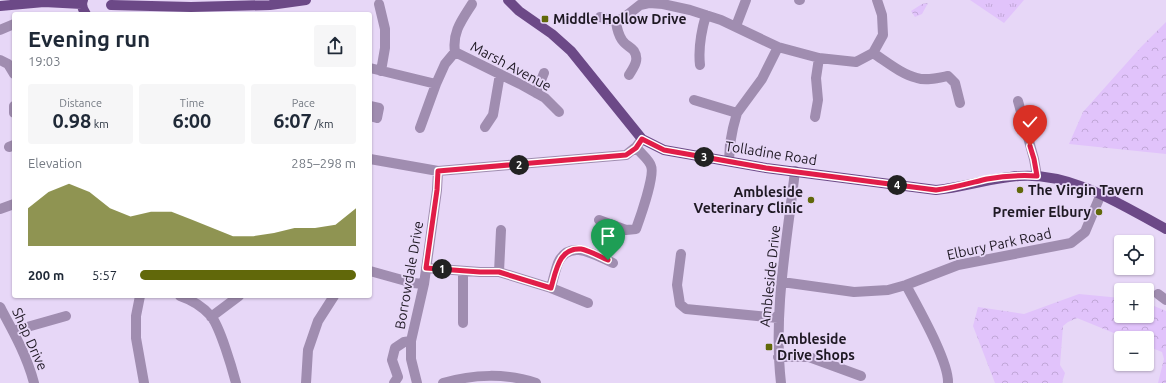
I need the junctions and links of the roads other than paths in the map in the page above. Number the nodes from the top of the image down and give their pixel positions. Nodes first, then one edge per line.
1 (306, 0) edge
2 (508, 0) edge
3 (746, 0) edge
4 (877, 0) edge
5 (83, 2) edge
6 (378, 4) dead end
7 (0, 6) edge
8 (109, 6) edge
9 (84, 12) edge
10 (471, 12) dead end
11 (706, 15) junction
12 (600, 17) dead end
13 (616, 22) junction
14 (12, 25) edge
15 (736, 26) junction
16 (0, 30) edge
17 (778, 48) junction
18 (455, 52) junction
19 (874, 53) junction
20 (818, 58) junction
21 (0, 60) edge
22 (700, 65) dead end
23 (372, 69) edge
24 (12, 71) edge
25 (381, 71) junction
26 (544, 73) dead end
27 (500, 74) junction
28 (629, 75) dead end
29 (436, 84) junction
30 (536, 93) junction
31 (694, 100) dead end
32 (1018, 102) dead end
33 (960, 103) dead end
34 (372, 106) edge
35 (559, 112) dead end
36 (738, 113) junction
37 (372, 117) edge
38 (815, 117) dead end
39 (485, 127) dead end
40 (420, 128) dead end
41 (642, 139) junction
42 (636, 148) junction
43 (372, 159) edge
44 (729, 161) junction
45 (438, 171) junction
46 (795, 171) junction
47 (1037, 176) junction
48 (1101, 194) junction
49 (12, 205) edge
50 (0, 209) edge
51 (599, 220) dead end
52 (1166, 228) edge
53 (499, 234) dead end
54 (681, 254) dead end
55 (608, 264) dead end
56 (426, 268) junction
57 (372, 271) edge
58 (464, 271) junction
59 (499, 272) junction
60 (782, 282) junction
61 (424, 284) junction
62 (906, 285) junction
63 (551, 288) junction
64 (140, 298) edge
65 (186, 298) edge
66 (236, 298) edge
67 (333, 298) edge
68 (590, 304) dead end
69 (0, 307) edge
70 (66, 316) dead end
71 (211, 317) junction
72 (778, 318) junction
73 (463, 323) dead end
74 (13, 331) junction
75 (411, 341) junction
76 (778, 357) junction
77 (858, 372) dead end
78 (34, 383) edge
79 (144, 383) edge
80 (236, 383) edge
81 (306, 383) edge
82 (394, 383) edge
83 (418, 383) edge
84 (443, 383) edge
85 (536, 383) edge
86 (781, 383) edge
87 (948, 383) edge

1 - 8 main road
2 - 41 main road
3 - 15 street
4 - 19 street
5 - 7 main road
5 - 9 main road
6 - 25 street
10 - 18 street
11 - 13 street
11 - 15 street
11 - 22 street
12 - 13 street
13 - 28 street
14 - 16 street
15 - 17 street
17 - 20 street
17 - 36 street
18 - 27 street, Marsh Avenue
18 - 29 street, Marsh Avenue
19 - 20 street
19 - 33 street
20 - 38 street
21 - 24 street
23 - 25 street
25 - 29 street
26 - 30 street
27 - 30 street, Marsh Avenue
27 - 39 street
29 - 40 street, Marsh Avenue
30 - 35 street, Marsh Avenue
31 - 36 street
32 - 47 street
34 - 37 street
36 - 44 street
41 - 42 street
41 - 44 main road, Tolladine Road
42 - 45 street
42 - 51 street
43 - 45 street
44 - 46 main road, Tolladine Road
45 - 56 street, Borrowdale Drive
46 - 47 main road, Tolladine Road
46 - 60 street, Ambleside Drive
47 - 48 main road, Tolladine Road
48 - 52 main road, Tolladine Road
48 - 62 street, Elbury Park Road
49 - 50 street
53 - 59 street
54 - 72 street
55 - 63 street
56 - 58 street
56 - 61 street, Borrowdale Drive
57 - 61 street
58 - 59 street
58 - 73 street
59 - 63 street
60 - 62 street, Elbury Park Road
60 - 72 street, Ambleside Drive
61 - 75 street, Borrowdale Drive
62 - 87 street
63 - 68 street
64 - 79 street
65 - 71 street
66 - 71 street
67 - 81 street
69 - 74 street, Shap Drive
70 - 74 street
71 - 80 street
72 - 76 street, Ambleside Drive
74 - 78 street, Shap Drive
75 - 82 street
75 - 83 street, Borrowdale Drive
76 - 77 street
76 - 86 street, Ambleside Drive
84 - 85 street

